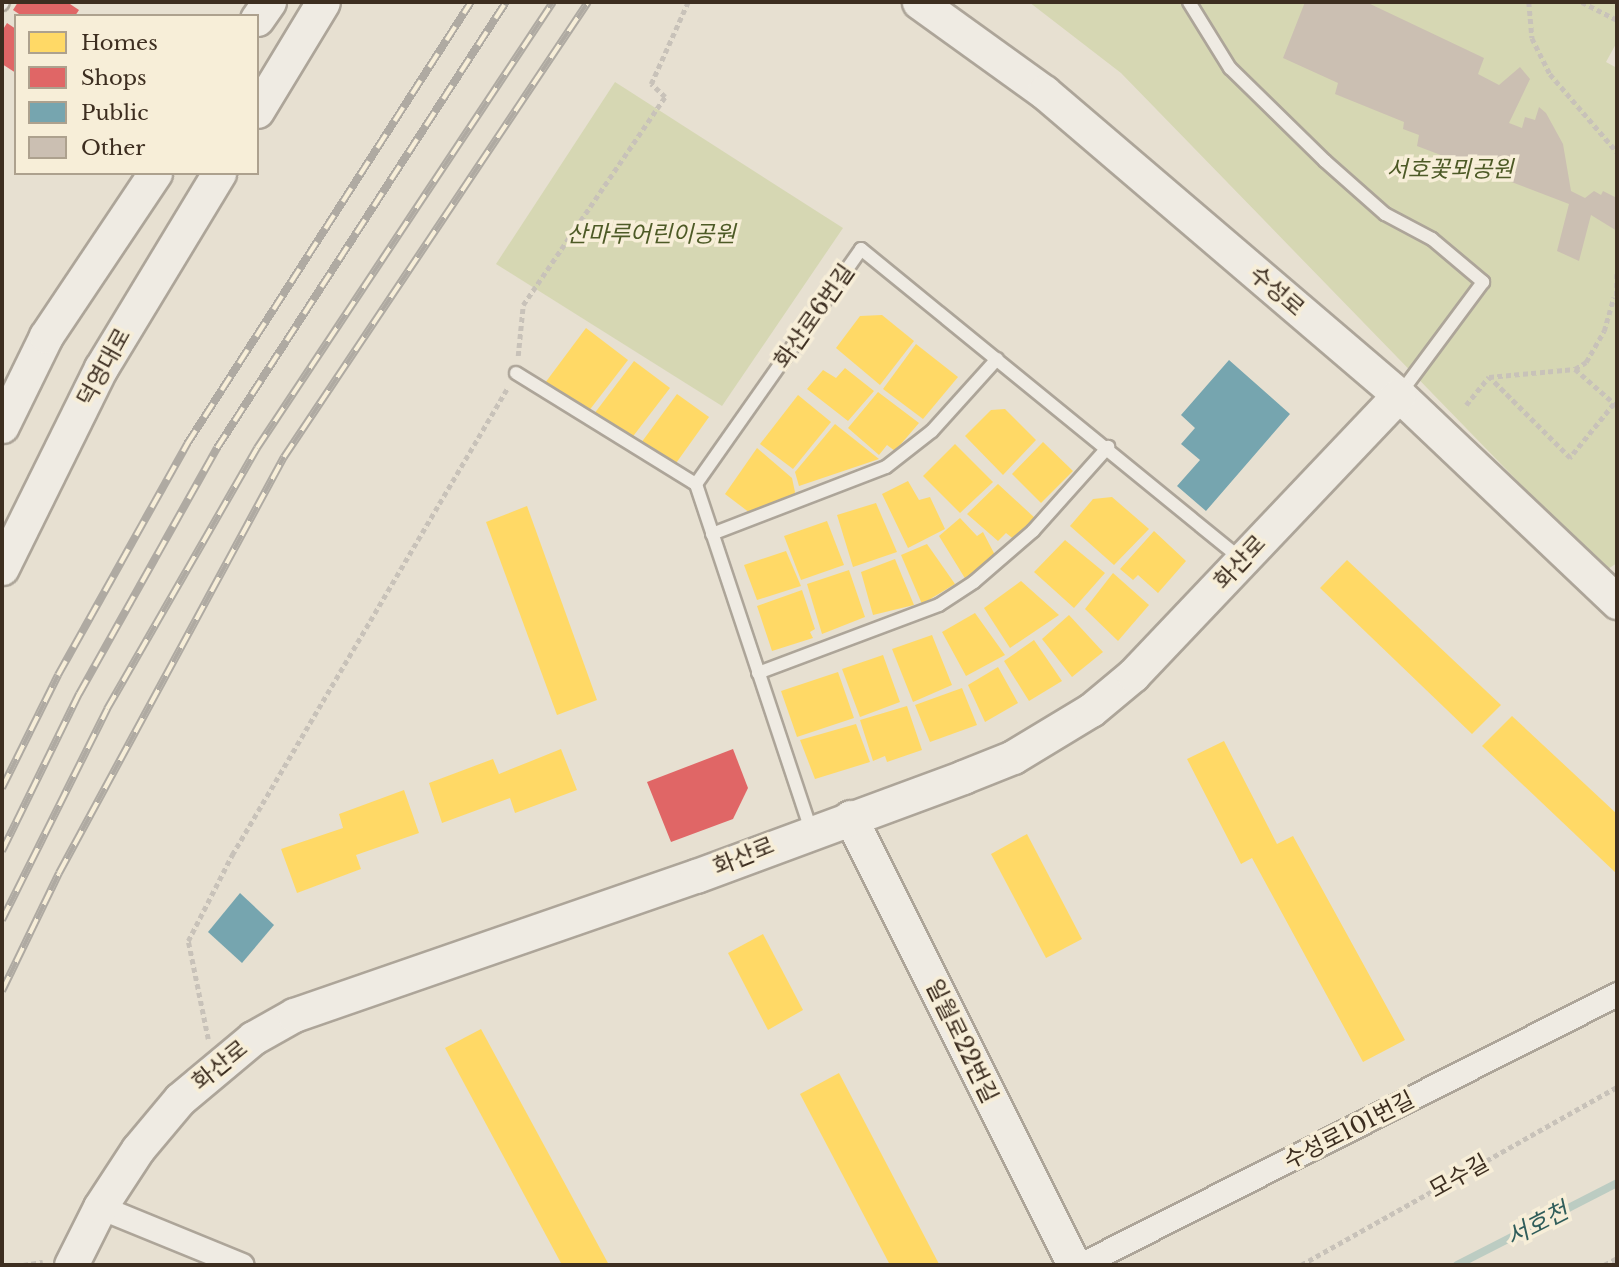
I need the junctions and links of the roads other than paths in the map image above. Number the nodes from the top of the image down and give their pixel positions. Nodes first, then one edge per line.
1 (323, 2) edge
2 (919, 2) edge
3 (1189, 2) edge
4 (259, 108) edge
5 (154, 175) edge
6 (218, 175) edge
7 (997, 359) junction
8 (516, 373) road end
9 (1399, 395) junction
10 (2, 426) edge
11 (1108, 447) junction
12 (696, 484) junction
13 (712, 534) junction
14 (1242, 560) junction
15 (2, 568) edge
16 (1617, 602) edge
17 (758, 673) junction
18 (850, 817) junction
19 (811, 830) junction
20 (1617, 994) edge
21 (100, 1207) junction
22 (71, 1265) edge
23 (242, 1265) edge
24 (1074, 1265) edge
25 (1080, 1265) edge

1 - 4 street
2 - 9 street, 수성로
3 - 9 lane
5 - 10 street
6 - 15 street, 덕영대로
7 - 11 lane, 화산로6번길
7 - 12 lane, 화산로6번길
7 - 13 lane
8 - 12 lane
9 - 14 street, 화산로
9 - 16 street, 수성로
11 - 14 lane, 화산로6번길
11 - 17 lane
12 - 13 lane
13 - 17 lane
14 - 18 street, 화산로
17 - 19 lane
18 - 19 street, 화산로
18 - 24 street, 일월로22번길
19 - 21 street, 화산로
20 - 25 street, 수성로101번길
21 - 22 street, 화산로
21 - 23 street

